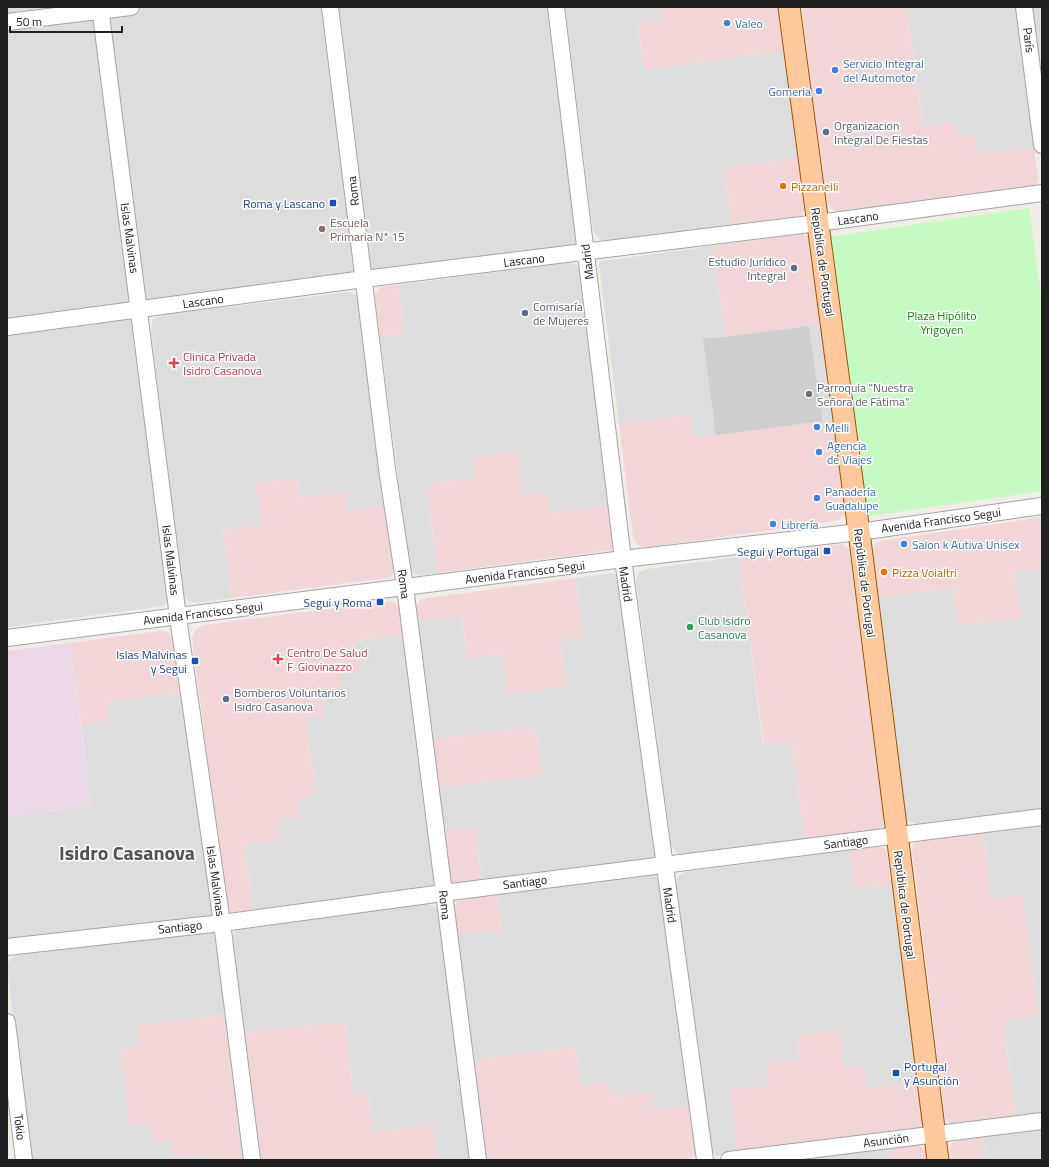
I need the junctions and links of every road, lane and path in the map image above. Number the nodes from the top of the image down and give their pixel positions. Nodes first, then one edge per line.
1 (131, 7) edge
2 (330, 7) edge
3 (556, 7) edge
4 (789, 7) edge
5 (1024, 7) edge
6 (100, 9) edge
7 (7, 22) edge
8 (1042, 145) edge
9 (1042, 193) edge
10 (818, 223) junction
11 (586, 253) junction
12 (364, 279) junction
13 (140, 309) junction
14 (7, 327) edge
15 (1042, 506) edge
16 (859, 532) junction
17 (623, 559) junction
18 (404, 588) junction
19 (178, 617) junction
20 (7, 638) edge
21 (1042, 817) edge
22 (896, 836) junction
23 (664, 865) junction
24 (443, 893) junction
25 (222, 923) junction
26 (7, 947) edge
27 (7, 1022) edge
28 (1042, 1121) edge
29 (934, 1134) junction
30 (24, 1160) edge
31 (252, 1160) edge
32 (478, 1160) edge
33 (705, 1160) edge
34 (729, 1160) edge
35 (938, 1160) edge

1 - 6 street
2 - 12 street, Roma
3 - 11 street, Madrid
4 - 10 main road, República de Portugal
5 - 8 street, París
6 - 7 street
6 - 13 street, Islas Malvinas
9 - 10 street, Lascano
10 - 11 street, Lascano
10 - 16 main road, República de Portugal
11 - 12 street, Lascano
11 - 17 street, Madrid
12 - 13 street, Lascano
12 - 18 street, Roma
13 - 14 street, Lascano
13 - 19 street, Islas Malvinas
15 - 16 street, Avenida Francisco Segui
16 - 17 street, Avenida Francisco Segui
16 - 22 main road, República de Portugal
17 - 18 street, Avenida Francisco Segui
17 - 23 street, Madrid
18 - 19 street, Avenida Francisco Segui
18 - 24 street, Roma
19 - 20 street, Avenida Francisco Segui
19 - 25 street, Islas Malvinas
21 - 22 street, Santiago
22 - 23 street, Santiago
22 - 29 main road, República de Portugal
23 - 24 street, Santiago
23 - 33 street, Madrid
24 - 25 street, Santiago
24 - 32 street, Roma
25 - 26 street, Santiago
25 - 31 street, Islas Malvinas
27 - 30 street, Tokio
28 - 29 street, Asunción
29 - 34 street, Asunción
29 - 35 main road, República de Portugal

